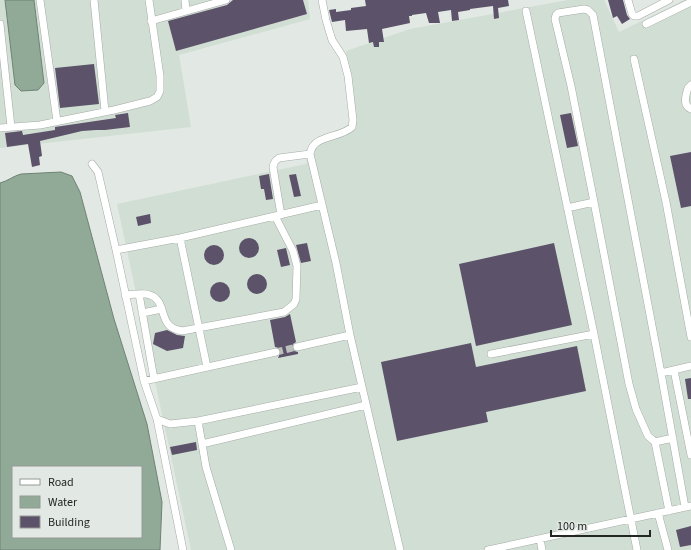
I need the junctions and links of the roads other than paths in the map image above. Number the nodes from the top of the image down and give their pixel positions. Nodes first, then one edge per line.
1 (40, 0) edge
2 (94, 0) edge
3 (149, 0) edge
4 (185, 0) edge
5 (322, 0) edge
6 (628, 0) edge
7 (669, 0) edge
8 (221, 1) edge
9 (691, 2) edge
10 (186, 11) junction
11 (526, 11) dead end
12 (151, 21) junction
13 (0, 24) edge
14 (646, 24) dead end
15 (634, 59) dead end
16 (691, 86) edge
17 (691, 109) edge
18 (105, 111) junction
19 (56, 121) junction
20 (11, 127) junction
21 (0, 128) edge
22 (310, 154) junction
23 (92, 164) dead end
24 (594, 202) junction
25 (322, 205) junction
26 (567, 208) junction
27 (278, 215) junction
28 (180, 238) junction
29 (116, 250) junction
30 (139, 294) junction
31 (125, 295) junction
32 (162, 309) junction
33 (142, 313) junction
34 (199, 329) junction
35 (594, 334) junction
36 (350, 335) junction
37 (691, 337) edge
38 (297, 347) tunnel mouth
39 (276, 352) tunnel mouth
40 (490, 354) dead end
41 (691, 366) edge
42 (207, 367) junction
43 (674, 370) junction
44 (661, 373) junction
45 (154, 379) junction
46 (144, 381) junction
47 (362, 387) junction
48 (366, 404) junction
49 (157, 419) junction
50 (198, 421) junction
51 (673, 438) junction
52 (655, 442) junction
53 (202, 444) junction
54 (691, 455) edge
55 (688, 507) edge
56 (668, 511) junction
57 (658, 513) junction
58 (632, 519) junction
59 (540, 539) junction
60 (183, 550) edge
61 (231, 550) edge
62 (400, 550) edge
63 (488, 550) edge
64 (542, 550) edge
65 (637, 550) edge
66 (668, 550) edge

1 - 19 street
2 - 18 street
3 - 12 street
4 - 10 street
5 - 22 street
6 - 7 street
8 - 10 street
9 - 14 street
10 - 12 street
11 - 26 street
12 - 18 street
13 - 20 street
15 - 37 street
16 - 17 street
18 - 19 street
19 - 20 street
20 - 21 street
22 - 25 street
22 - 27 street
23 - 29 street
24 - 26 street
24 - 44 street
24 - 52 street
25 - 27 street
25 - 36 street
26 - 35 street
27 - 28 street
27 - 34 street
28 - 29 street
28 - 34 street
29 - 31 street
30 - 31 street
30 - 32 street
30 - 33 street
31 - 46 street
32 - 33 street
32 - 34 street
33 - 45 street
34 - 42 street
35 - 40 street
35 - 58 street
36 - 38 street
36 - 47 street
39 - 42 street
41 - 43 street
42 - 45 street
43 - 44 street
43 - 54 street
44 - 51 street
45 - 46 street
46 - 49 street
47 - 48 street
47 - 50 street
48 - 53 street
48 - 62 street
49 - 50 street
49 - 60 street
50 - 53 street
51 - 52 street
51 - 55 street
52 - 56 street
53 - 61 street
55 - 56 street
56 - 57 street
57 - 58 street
57 - 66 street
58 - 59 street
58 - 65 street
59 - 63 street
59 - 64 street

